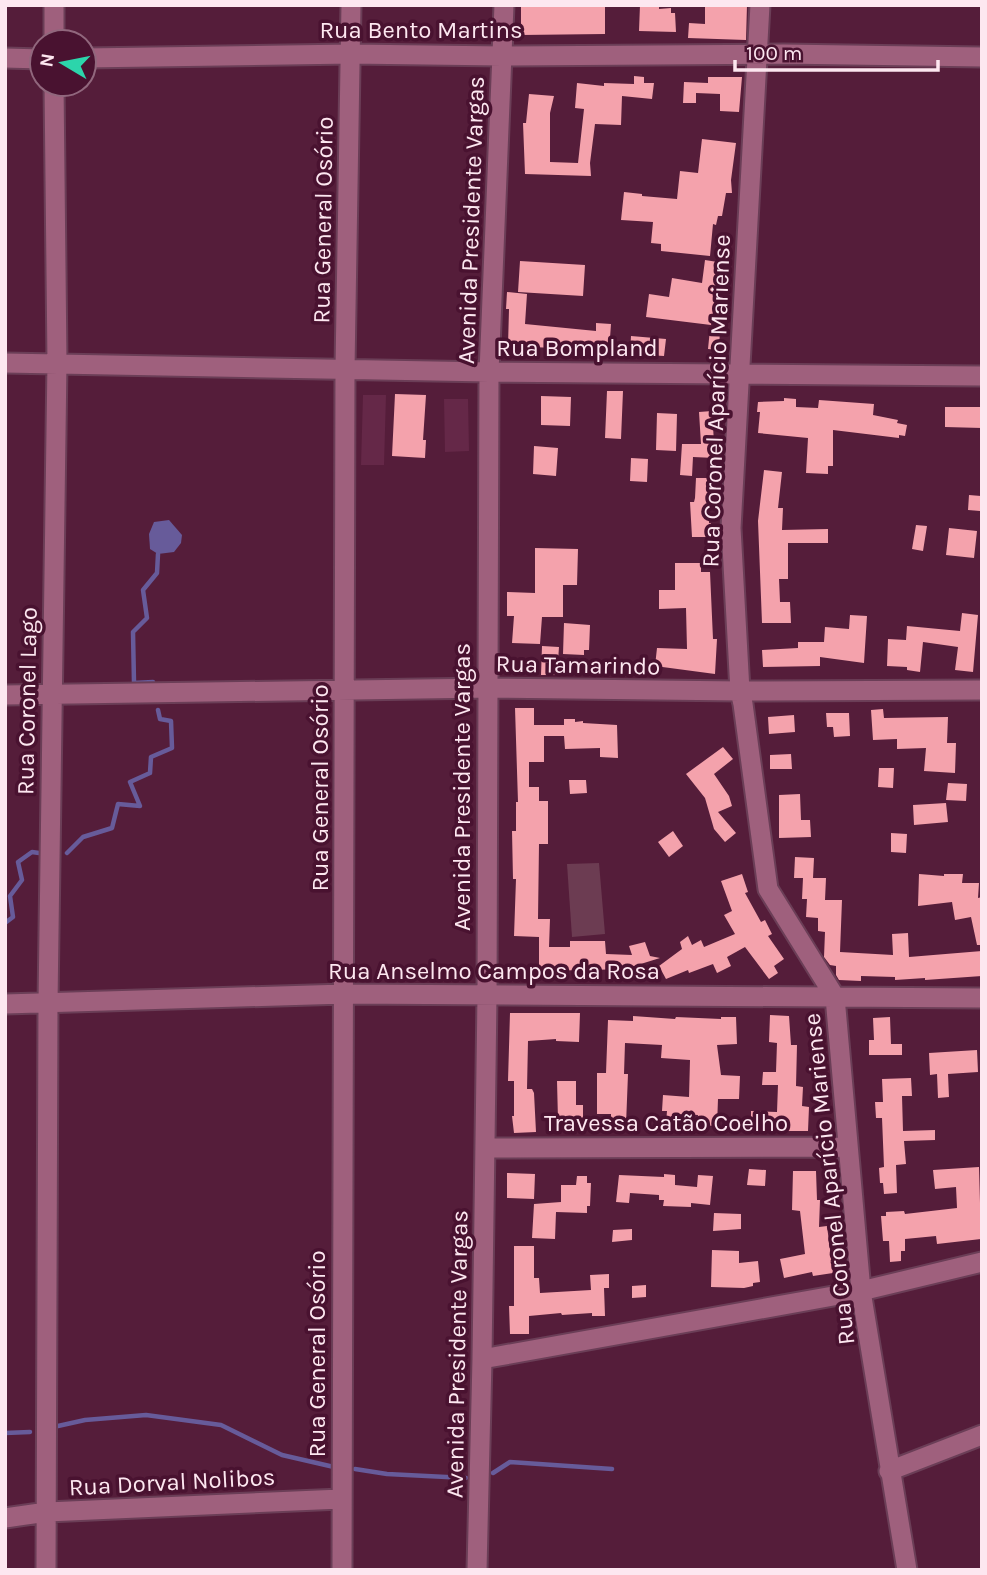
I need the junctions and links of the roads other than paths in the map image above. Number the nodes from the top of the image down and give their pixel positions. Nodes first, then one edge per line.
1 (54, 5) edge
2 (351, 5) edge
3 (504, 5) edge
4 (760, 5) edge
5 (54, 28) edge
6 (351, 54) junction
7 (758, 54) junction
8 (502, 56) junction
9 (982, 57) edge
10 (5, 58) edge
11 (98, 58) edge
12 (28, 59) edge
13 (54, 98) edge
14 (57, 362) junction
15 (5, 363) edge
16 (345, 368) junction
17 (489, 372) junction
18 (739, 373) junction
19 (982, 376) edge
20 (487, 688) junction
21 (344, 690) junction
22 (982, 690) edge
23 (740, 691) junction
24 (5, 695) edge
25 (51, 695) junction
26 (345, 993) junction
27 (487, 996) junction
28 (835, 997) junction
29 (982, 998) edge
30 (48, 1003) junction
31 (5, 1004) edge
32 (847, 1147) junction
33 (485, 1148) junction
34 (982, 1262) edge
35 (861, 1291) junction
36 (482, 1359) junction
37 (982, 1435) edge
38 (890, 1471) junction
39 (341, 1499) junction
40 (47, 1512) junction
41 (5, 1518) edge
42 (47, 1570) edge
43 (342, 1570) edge
44 (477, 1570) edge
45 (907, 1570) edge

1 - 5 street
2 - 6 street, Rua General Osório
3 - 8 street, Avenida Presidente Vargas
4 - 7 street, Rua Coronel Aparício Mariense
6 - 8 street, Rua Bento Martins
6 - 11 street, Rua Bento Martins
6 - 16 street, Rua General Osório
7 - 8 street, Rua Bento Martins
7 - 9 street, Rua Bento Martins
7 - 18 street, Rua Coronel Aparício Mariense
8 - 17 street, Avenida Presidente Vargas
10 - 12 street
13 - 14 street, Rua Coronel Lago
14 - 15 street, Rua Bompland
14 - 16 street, Rua Bompland
14 - 25 street, Rua Coronel Lago
16 - 17 street, Rua Bompland
16 - 21 street, Rua General Osório
17 - 18 street, Rua Bompland
17 - 20 street, Avenida Presidente Vargas
18 - 19 street, Rua Bompland
18 - 23 street, Rua Coronel Aparício Mariense
20 - 21 street, Rua Tamarindo
20 - 23 street, Rua Tamarindo
20 - 27 street, Avenida Presidente Vargas
21 - 25 street, Rua Tamarindo
21 - 26 street, Rua General Osório
22 - 23 street, Rua Tamarindo
23 - 28 street, Rua Coronel Aparício Mariense
24 - 25 street, Rua Tamarindo
25 - 30 street, Rua Coronel Lago
26 - 27 street, Rua Anselmo Campos da Rosa
26 - 30 street, Rua Anselmo Campos da Rosa
26 - 39 street, Rua General Osório
27 - 28 street, Rua Anselmo Campos da Rosa
27 - 33 street, Avenida Presidente Vargas
28 - 29 street, Rua Anselmo Campos da Rosa
28 - 32 street, Rua Coronel Aparício Mariense
30 - 31 street, Rua Anselmo Campos da Rosa
30 - 40 street, Rua Coronel Lago
32 - 33 street, Travessa Catão Coelho
32 - 35 street, Rua Coronel Aparício Mariense
33 - 36 street, Avenida Presidente Vargas
34 - 35 street
35 - 36 street
35 - 38 street, Rua Coronel Aparício Mariense
36 - 44 street, Avenida Presidente Vargas
37 - 38 street
38 - 45 street, Rua Coronel Aparício Mariense
39 - 40 street, Rua Dorval Nolibos
39 - 43 street, Rua General Osório
40 - 41 street, Rua Dorval Nolibos
40 - 42 street, Rua Coronel Lago

